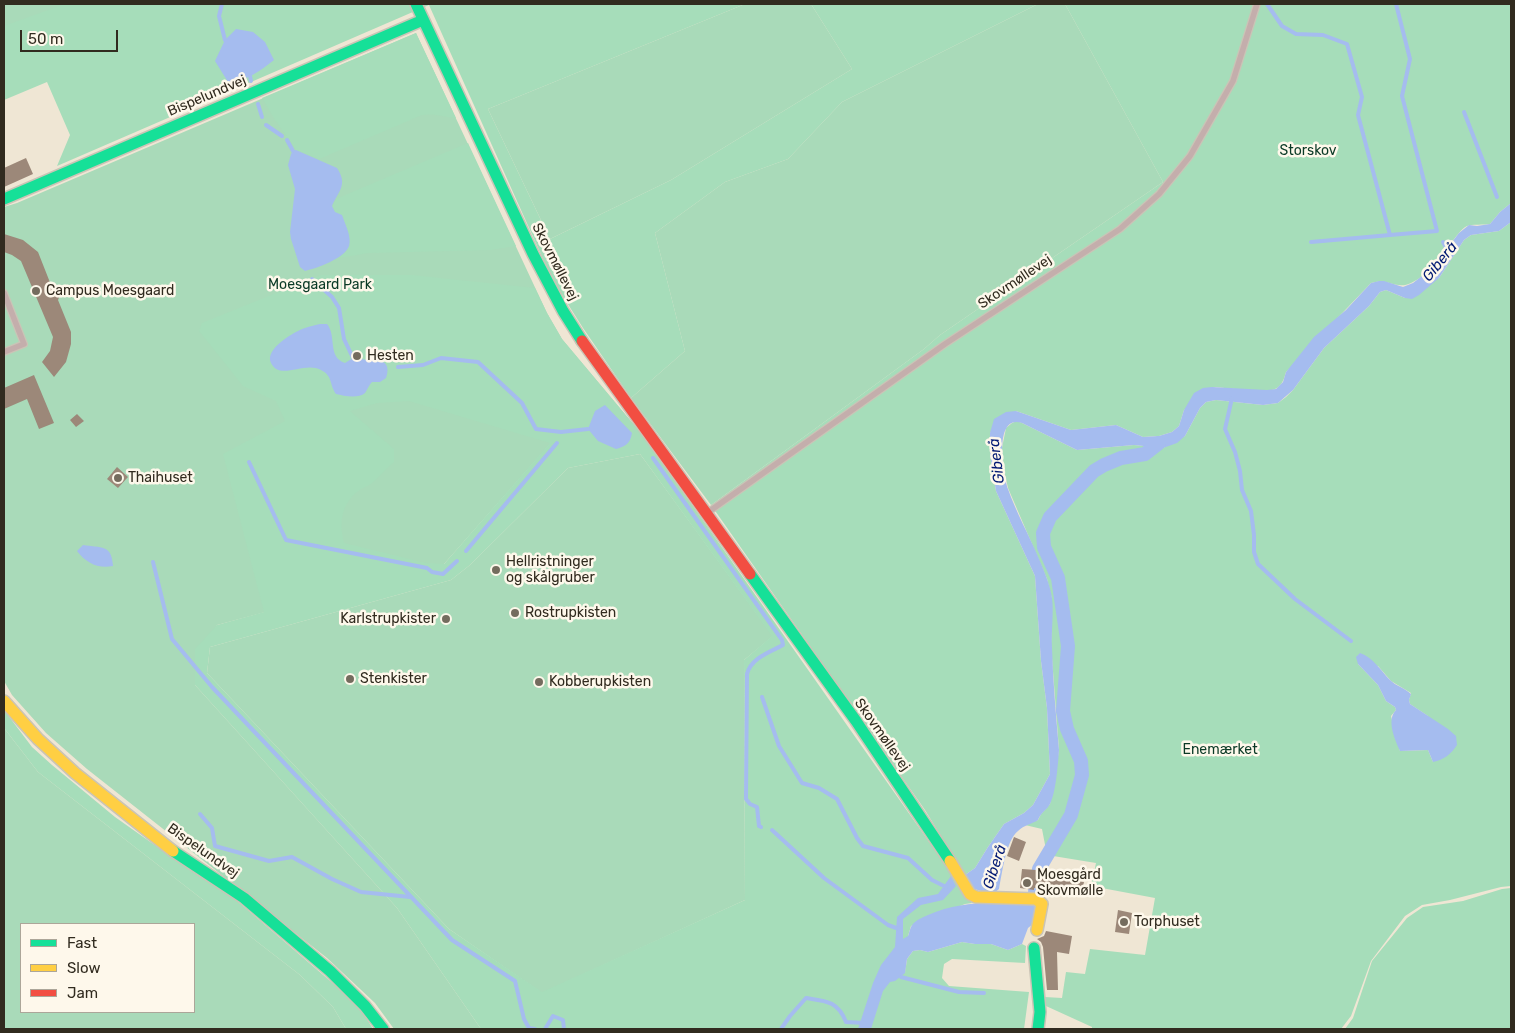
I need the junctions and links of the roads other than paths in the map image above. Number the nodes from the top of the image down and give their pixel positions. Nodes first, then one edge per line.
1 (416, 4) edge
2 (1257, 4) edge
3 (423, 20) junction
4 (4, 199) edge
5 (4, 293) edge
6 (4, 352) edge
7 (706, 513) junction
8 (4, 701) edge
9 (1037, 930) dead end
10 (1034, 948) dead end
11 (383, 1029) edge
12 (1038, 1029) edge

1 - 3 street, Skovmøllevej
2 - 7 lane, Skovmøllevej
3 - 4 street, Bispelundvej
3 - 7 street, Skovmøllevej
5 - 6 lane
7 - 9 street, Skovmøllevej
8 - 11 street, Bispelundvej
10 - 12 street

